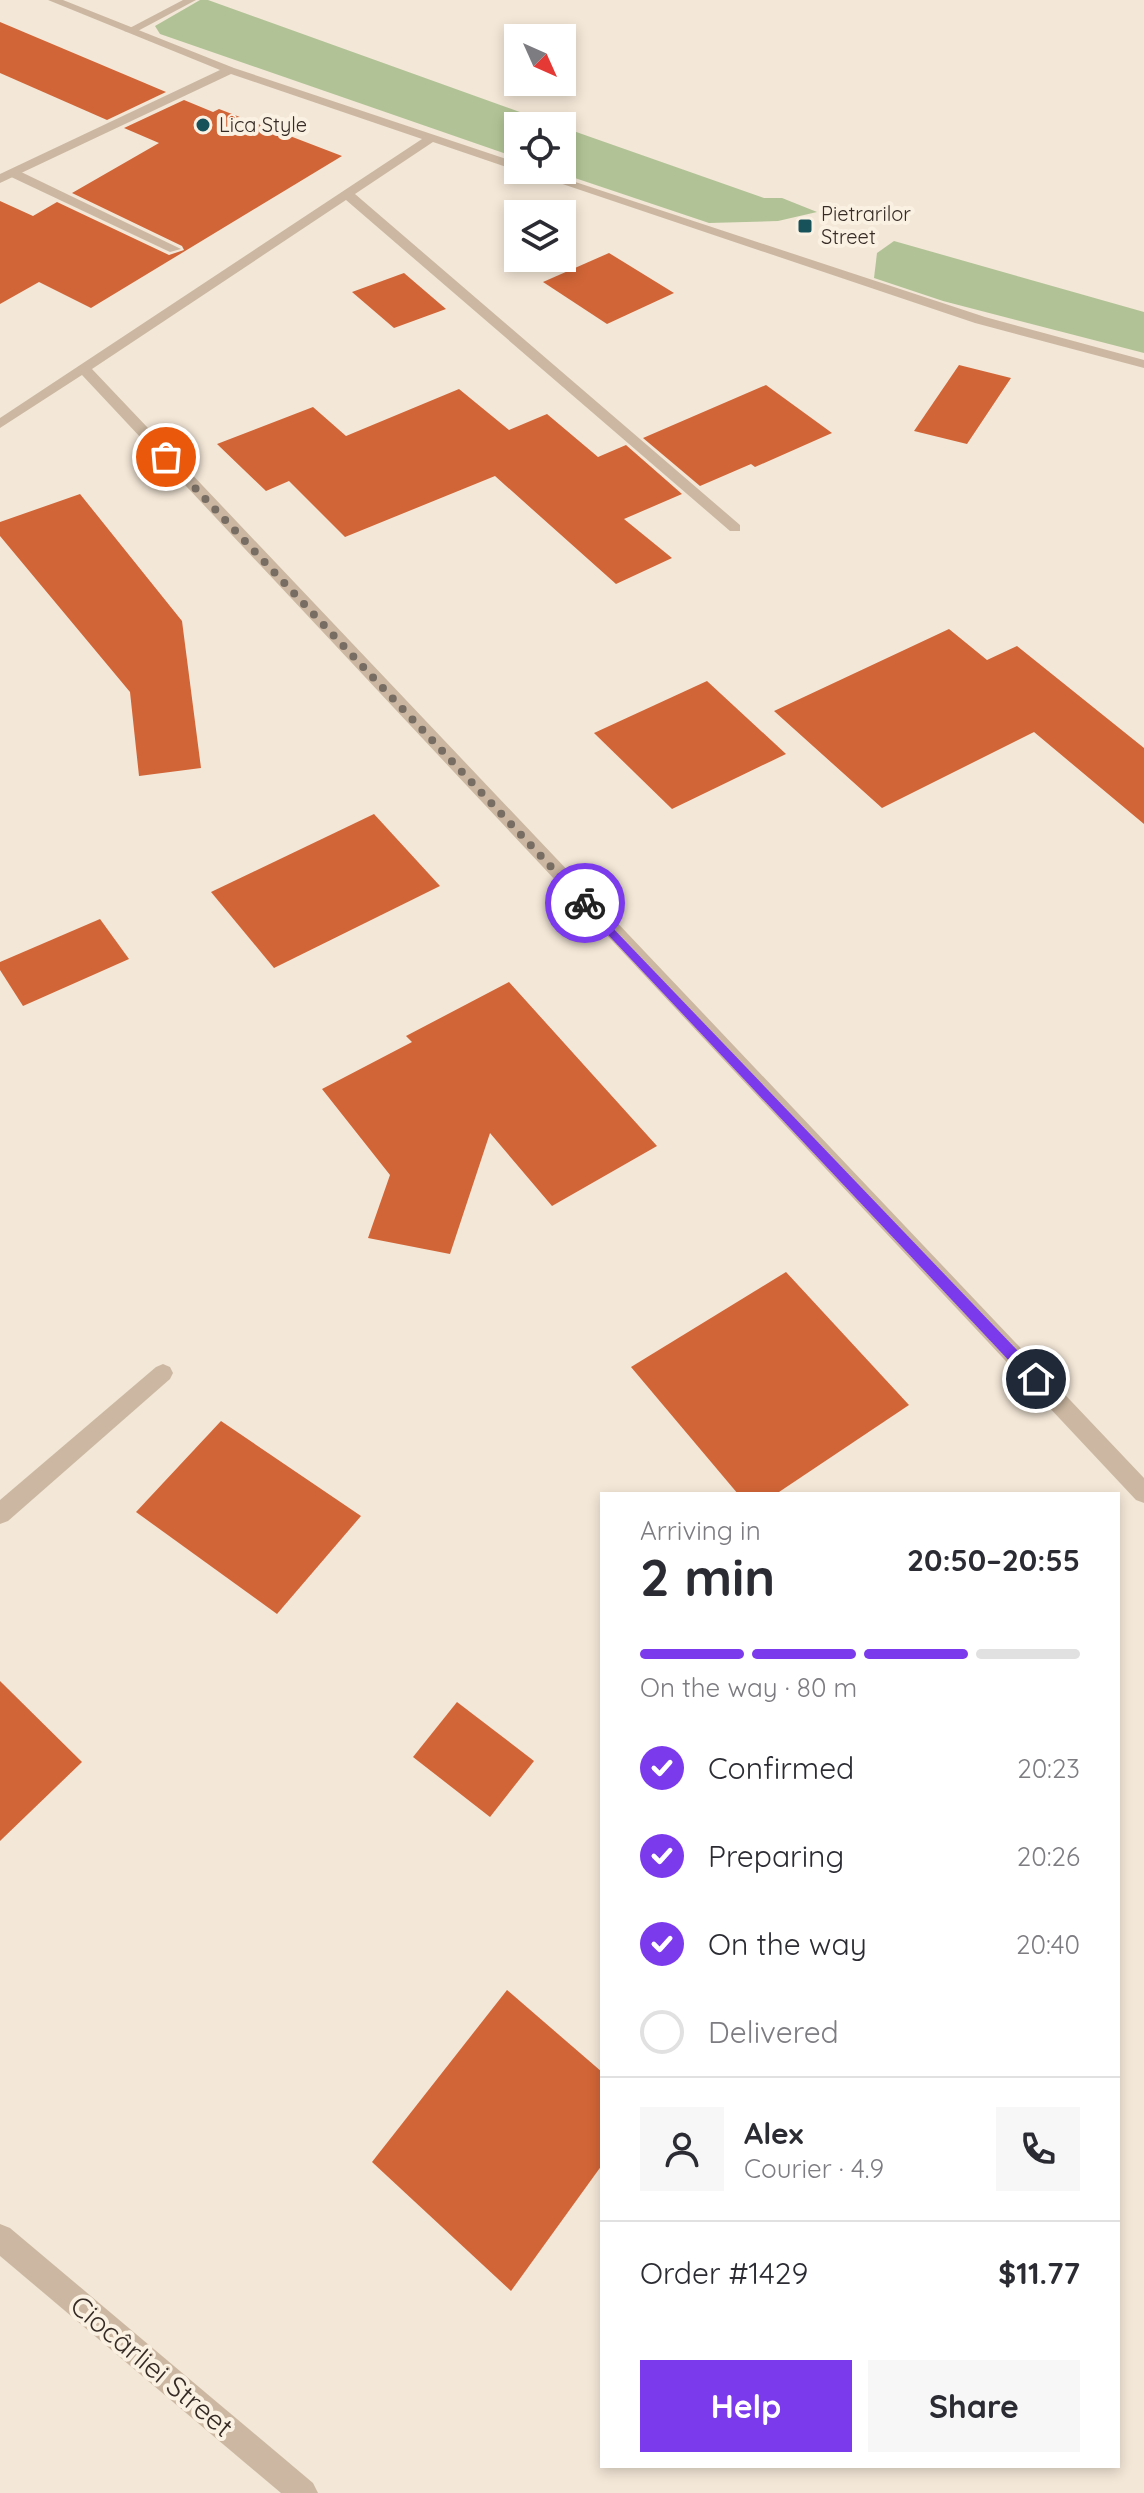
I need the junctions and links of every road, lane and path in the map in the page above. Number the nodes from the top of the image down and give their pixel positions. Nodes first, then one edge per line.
1 (53, 0) edge
2 (191, 0) edge
3 (130, 31) junction
4 (230, 70) junction
5 (431, 138) junction
6 (504, 162) edge
7 (6, 176) edge
8 (569, 184) edge
9 (346, 193) junction
10 (175, 249) dead end
11 (1144, 364) edge
12 (84, 369) junction
13 (0, 424) edge
14 (735, 528) dead end
15 (163, 1373) dead end
16 (1144, 1493) edge
17 (0, 1514) edge
18 (0, 2238) edge
19 (303, 2493) edge

1 - 3 street
2 - 3 street
3 - 4 street
4 - 5 street
4 - 7 street
5 - 6 street
5 - 9 street
7 - 10 street
8 - 11 street
9 - 12 street
9 - 14 street
12 - 13 street
12 - 16 street
15 - 17 street
18 - 19 street, Ciocârliei Street

